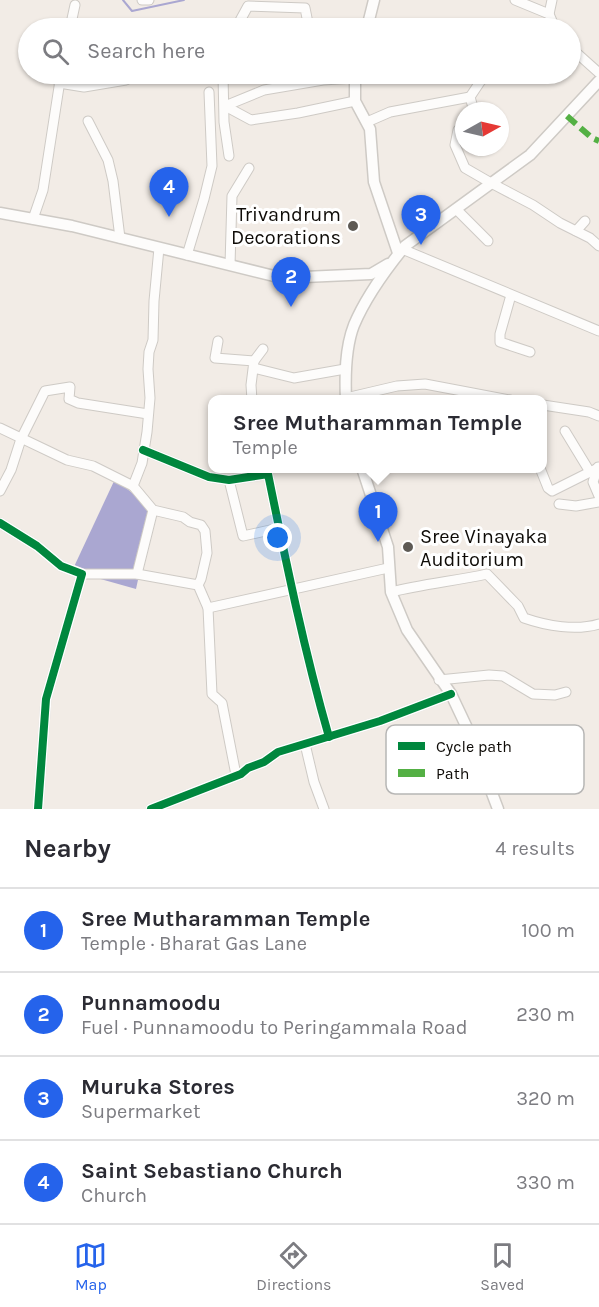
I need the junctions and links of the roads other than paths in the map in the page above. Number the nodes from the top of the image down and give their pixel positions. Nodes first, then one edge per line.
1 (142, 0) edge
2 (149, 0) edge
3 (374, 0) edge
4 (515, 0) edge
5 (552, 0) edge
6 (75, 5) dead end
7 (549, 14) junction
8 (72, 18) edge
9 (242, 18) edge
10 (308, 18) edge
11 (370, 18) edge
12 (551, 18) edge
13 (581, 57) edge
14 (599, 73) edge
15 (599, 81) edge
16 (59, 84) edge
17 (76, 84) edge
18 (102, 84) edge
19 (224, 84) edge
20 (299, 84) edge
21 (355, 84) edge
22 (479, 84) edge
23 (209, 92) dead end
24 (470, 98) junction
25 (355, 101) junction
26 (471, 102) edge
27 (225, 106) junction
28 (88, 121) dead end
29 (367, 122) junction
30 (229, 156) dead end
31 (460, 156) edge
32 (249, 168) dead end
33 (491, 183) junction
34 (456, 209) junction
35 (0, 213) edge
36 (33, 219) junction
37 (585, 221) dead end
38 (576, 231) junction
39 (120, 238) junction
40 (488, 241) dead end
41 (599, 246) edge
42 (159, 248) junction
43 (400, 251) junction
44 (187, 255) junction
45 (389, 264) junction
46 (230, 265) junction
47 (511, 295) junction
48 (599, 331) edge
49 (218, 341) dead end
50 (263, 349) dead end
51 (530, 352) dead end
52 (254, 365) junction
53 (345, 369) junction
54 (252, 395) edge
55 (346, 395) edge
56 (362, 395) edge
57 (470, 395) edge
58 (547, 406) edge
59 (148, 414) junction
60 (599, 416) edge
61 (0, 428) edge
62 (565, 431) dead end
63 (21, 439) junction
64 (143, 450) junction
65 (595, 468) edge
66 (259, 473) edge
67 (267, 473) edge
68 (364, 473) edge
69 (542, 473) edge
70 (229, 480) junction
71 (133, 486) junction
72 (0, 491) edge
73 (598, 500) edge
74 (559, 504) dead end
75 (153, 510) junction
76 (0, 523) edge
77 (279, 528) junction
78 (388, 568) junction
79 (82, 574) junction
80 (136, 574) junction
81 (198, 585) junction
82 (292, 590) junction
83 (391, 592) junction
84 (208, 608) junction
85 (599, 624) edge
86 (439, 680) junction
87 (566, 692) dead end
88 (451, 694) junction
89 (466, 725) edge
90 (329, 736) junction
91 (305, 744) junction
92 (237, 775) junction
93 (492, 794) edge
94 (38, 809) edge
95 (151, 809) edge
96 (324, 809) edge
97 (498, 809) edge

1 - 2 street
3 - 11 main road
4 - 7 street
5 - 7 street
6 - 8 street
7 - 12 street
9 - 10 street
13 - 14 street
15 - 33 main road
16 - 36 street
17 - 18 street
19 - 27 street
20 - 27 street
21 - 25 main road
22 - 24 street
23 - 44 street
24 - 26 street
24 - 29 street
25 - 27 street
25 - 29 main road
27 - 30 street
28 - 39 street
29 - 43 main road
31 - 33 street
32 - 46 street
33 - 34 main road
33 - 38 street
34 - 40 street
34 - 43 main road
35 - 36 main road
36 - 39 main road
37 - 38 street
38 - 41 street
39 - 42 main road
42 - 44 main road
42 - 59 street
43 - 45 main road
43 - 47 street
44 - 46 main road
45 - 46 main road
45 - 53 main road
47 - 48 street
47 - 51 street
49 - 52 street
50 - 52 street
52 - 53 street
52 - 54 street
53 - 55 main road
56 - 57 street
58 - 60 street
59 - 63 street
59 - 64 street
61 - 63 street
62 - 65 street
63 - 71 street
63 - 72 street
64 - 70 street
64 - 71 street
65 - 69 street
65 - 73 street
66 - 70 street
67 - 77 street
68 - 78 main road
70 - 77 street
71 - 75 street
73 - 74 street
75 - 80 street
75 - 81 street
76 - 79 street
77 - 82 street
78 - 82 street
78 - 83 main road
79 - 80 street
79 - 94 street
80 - 81 street
81 - 84 street
82 - 84 street
82 - 90 street
83 - 85 street
83 - 86 main road
84 - 92 street
86 - 87 street
86 - 88 main road
88 - 89 main road
88 - 90 street
90 - 91 street
91 - 92 street
91 - 96 street
92 - 95 street
93 - 97 main road

